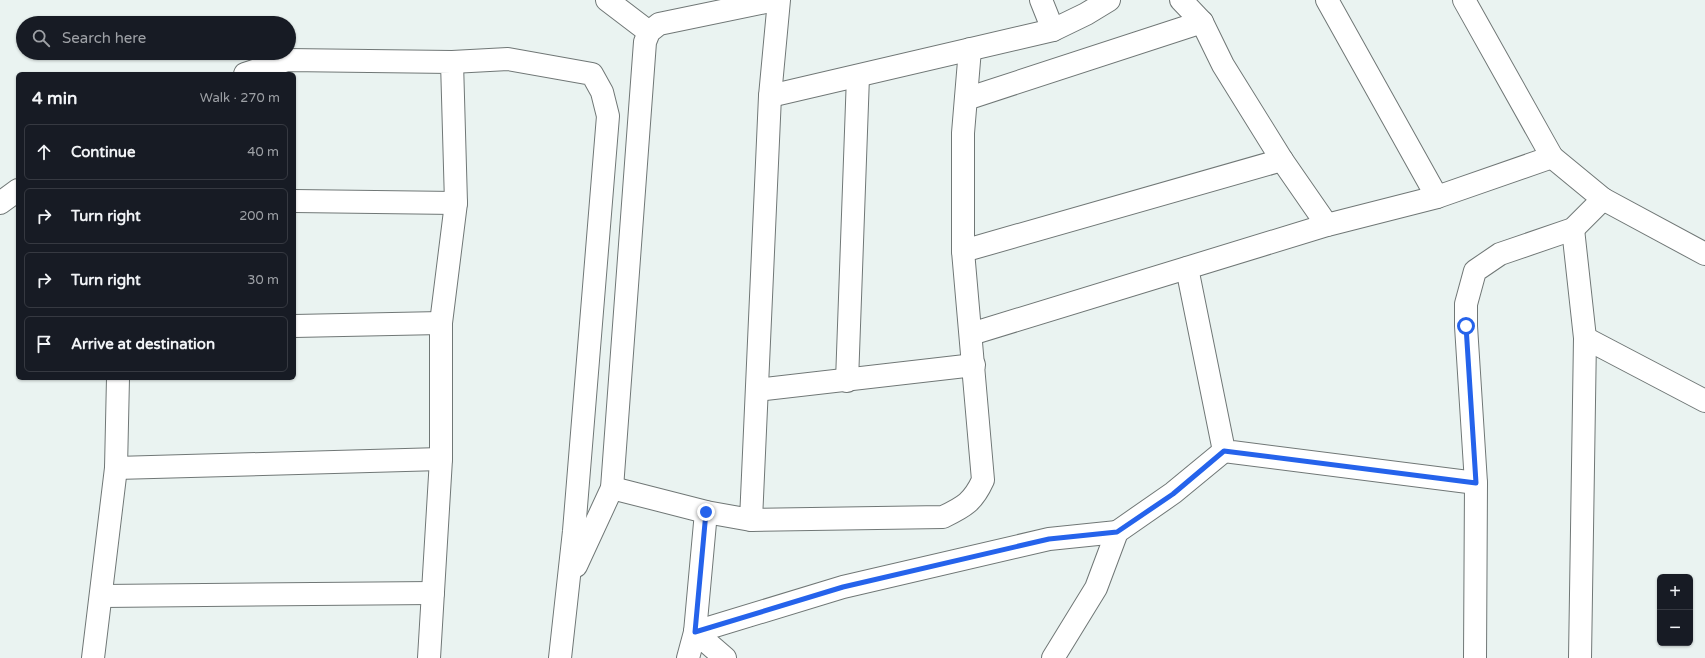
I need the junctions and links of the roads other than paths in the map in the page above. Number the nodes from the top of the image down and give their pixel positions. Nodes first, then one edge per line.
1 (607, 0) edge
2 (775, 0) edge
3 (780, 0) edge
4 (1041, 0) edge
5 (1109, 0) edge
6 (1181, 0) edge
7 (1327, 0) edge
8 (1464, 0) edge
9 (1202, 22) junction
10 (1053, 30) junction
11 (648, 32) junction
12 (970, 49) junction
13 (287, 60) edge
14 (287, 60) edge
15 (452, 62) junction
16 (251, 72) edge
17 (858, 76) junction
18 (770, 96) junction
19 (966, 99) junction
20 (1552, 157) junction
21 (1282, 160) junction
22 (16, 191) edge
23 (1437, 197) junction
24 (1603, 199) junction
25 (296, 201) edge
26 (0, 203) edge
27 (456, 203) junction
28 (1327, 225) junction
29 (1573, 229) junction
30 (964, 251) junction
31 (1705, 254) edge
32 (1187, 268) junction
33 (441, 323) junction
34 (296, 326) edge
35 (971, 334) junction
36 (1585, 338) junction
37 (974, 365) junction
38 (118, 380) edge
39 (847, 381) junction
40 (757, 390) junction
41 (1705, 401) edge
42 (1224, 451) junction
43 (441, 459) junction
44 (116, 468) junction
45 (1476, 483) junction
46 (612, 488) junction
47 (706, 512) junction
48 (751, 520) junction
49 (1117, 532) junction
50 (568, 583) junction
51 (433, 593) junction
52 (102, 596) junction
53 (695, 632) junction
54 (93, 658) edge
55 (429, 658) edge
56 (560, 658) edge
57 (688, 658) edge
58 (725, 658) edge
59 (1053, 658) edge
60 (1475, 658) edge
61 (1580, 658) edge

1 - 11 street
2 - 11 street
3 - 18 street
4 - 10 street
5 - 10 street
6 - 9 street
7 - 23 street
8 - 20 street
9 - 19 street
9 - 21 street
10 - 12 street
11 - 46 street
12 - 17 street
12 - 19 street
13 - 16 street
14 - 15 street
15 - 27 street
15 - 50 street
17 - 18 street
17 - 39 street
18 - 40 street
19 - 30 street
20 - 23 street
20 - 24 street
21 - 28 street
21 - 30 street
22 - 26 street
23 - 28 street
24 - 29 street
24 - 31 street
25 - 27 street
27 - 33 street
28 - 32 street
29 - 36 street
29 - 45 street
30 - 35 street
32 - 35 street
32 - 42 street
33 - 34 street
33 - 43 street
35 - 37 street
36 - 41 street
36 - 61 street
37 - 39 street
37 - 48 street
38 - 44 street
39 - 40 street
40 - 48 street
42 - 45 street
42 - 49 street
43 - 44 street
43 - 51 street
44 - 52 street
45 - 60 street
46 - 47 street
46 - 50 street
47 - 48 street
47 - 53 street
49 - 53 street
49 - 59 street
50 - 56 street
51 - 52 street
51 - 55 street
52 - 54 street
53 - 57 street
53 - 58 street

